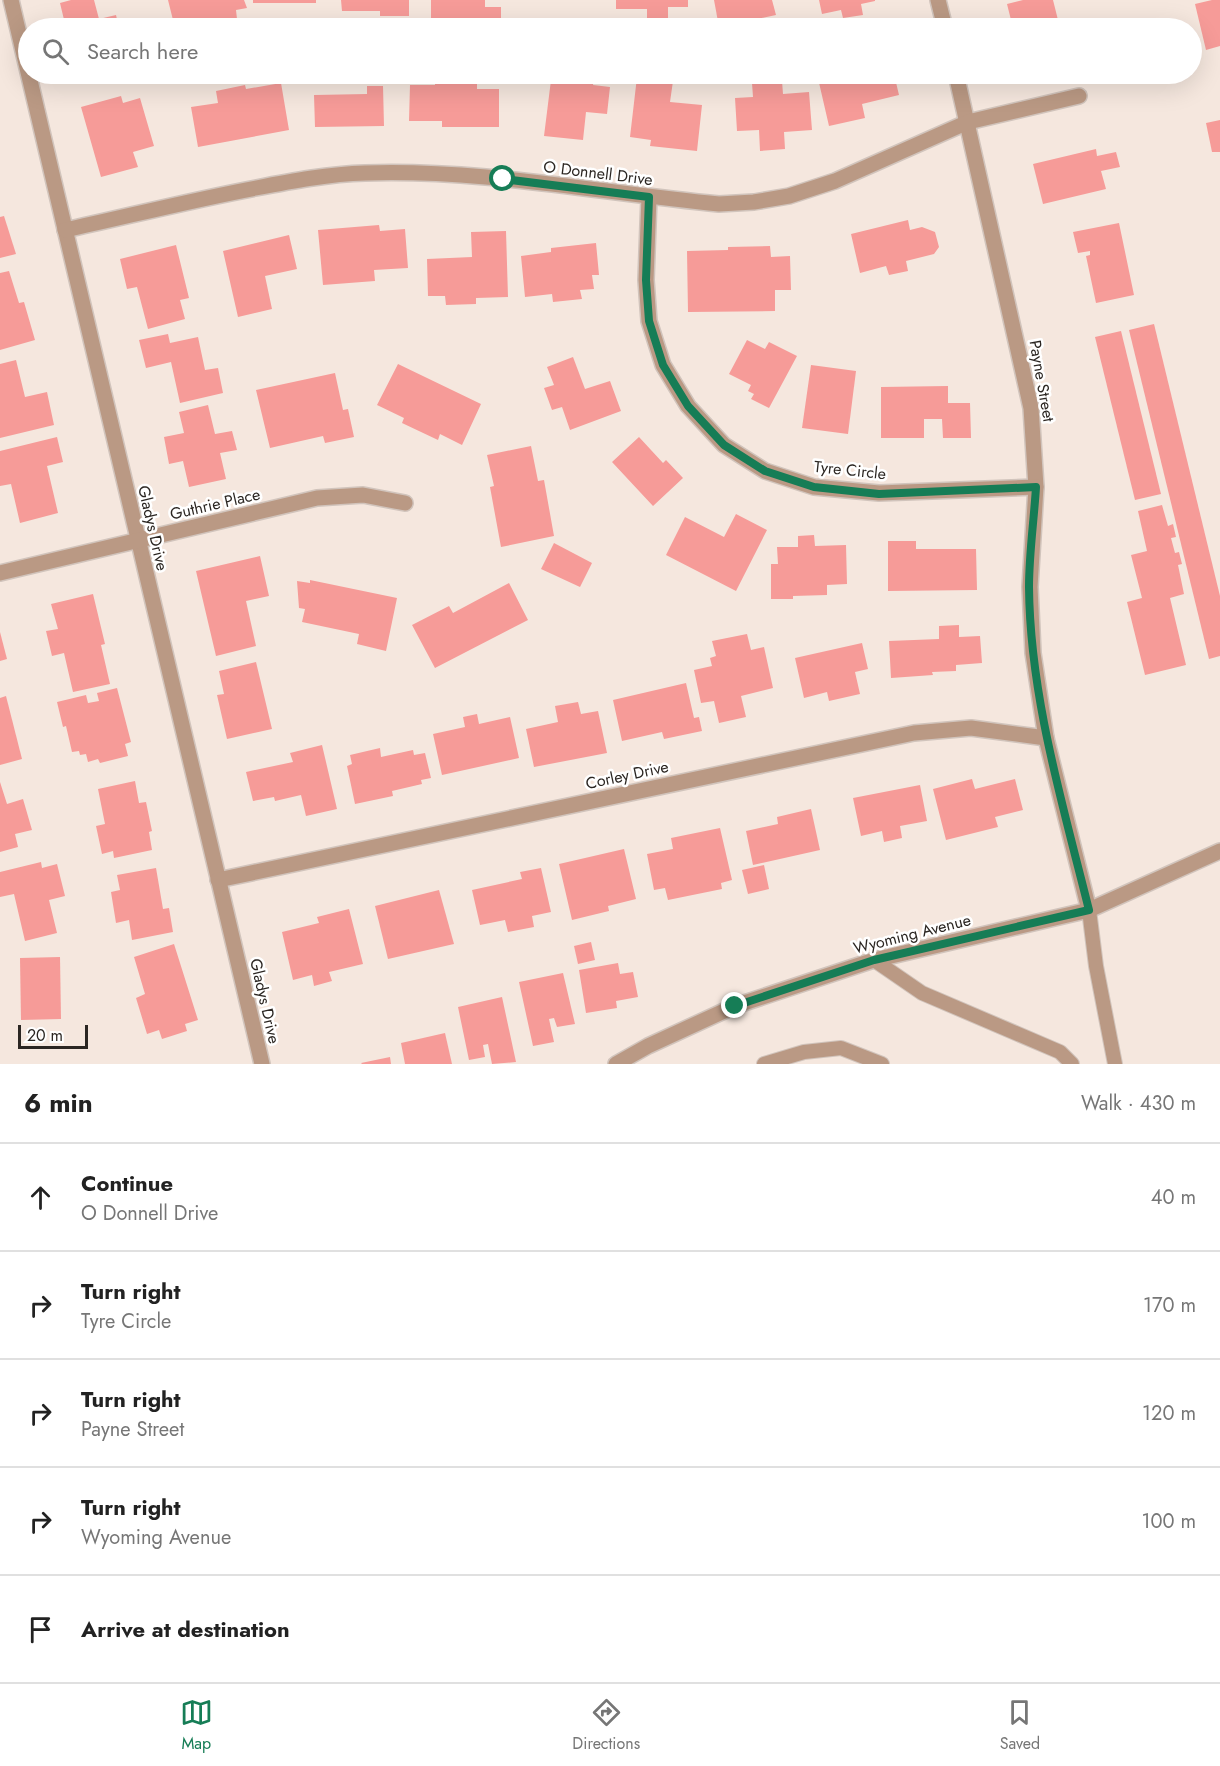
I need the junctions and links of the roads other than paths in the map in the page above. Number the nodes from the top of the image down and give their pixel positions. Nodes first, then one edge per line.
1 (11, 0) edge
2 (938, 0) edge
3 (942, 18) edge
4 (18, 30) edge
5 (31, 84) edge
6 (958, 84) edge
7 (1079, 96) dead end
8 (968, 122) junction
9 (649, 197) junction
10 (65, 230) junction
11 (1036, 487) junction
12 (405, 503) dead end
13 (138, 541) junction
14 (0, 573) edge
15 (1046, 738) junction
16 (1220, 851) edge
17 (218, 880) junction
18 (1089, 910) junction
19 (874, 960) junction
20 (262, 1064) edge
21 (616, 1064) edge
22 (764, 1064) edge
23 (882, 1064) edge
24 (1072, 1064) edge
25 (1115, 1064) edge

1 - 4 street, Gladys Drive
2 - 3 street
5 - 10 street, Gladys Drive
6 - 8 street, Payne Street
7 - 8 street, O Donnell Drive
8 - 9 street, O Donnell Drive
8 - 11 street, Payne Street
9 - 10 street, O Donnell Drive
9 - 11 street, Tyre Circle
10 - 13 street, Gladys Drive
11 - 15 street, Payne Street
12 - 13 street, Guthrie Place
13 - 14 street, Guthrie Place
13 - 17 street, Gladys Drive
15 - 17 street, Corley Drive
15 - 18 street, Payne Street
16 - 18 street, Wyoming Avenue
17 - 20 street, Gladys Drive
18 - 19 street, Wyoming Avenue
18 - 25 lane
19 - 21 street, Wyoming Avenue
19 - 24 lane
22 - 23 lane

